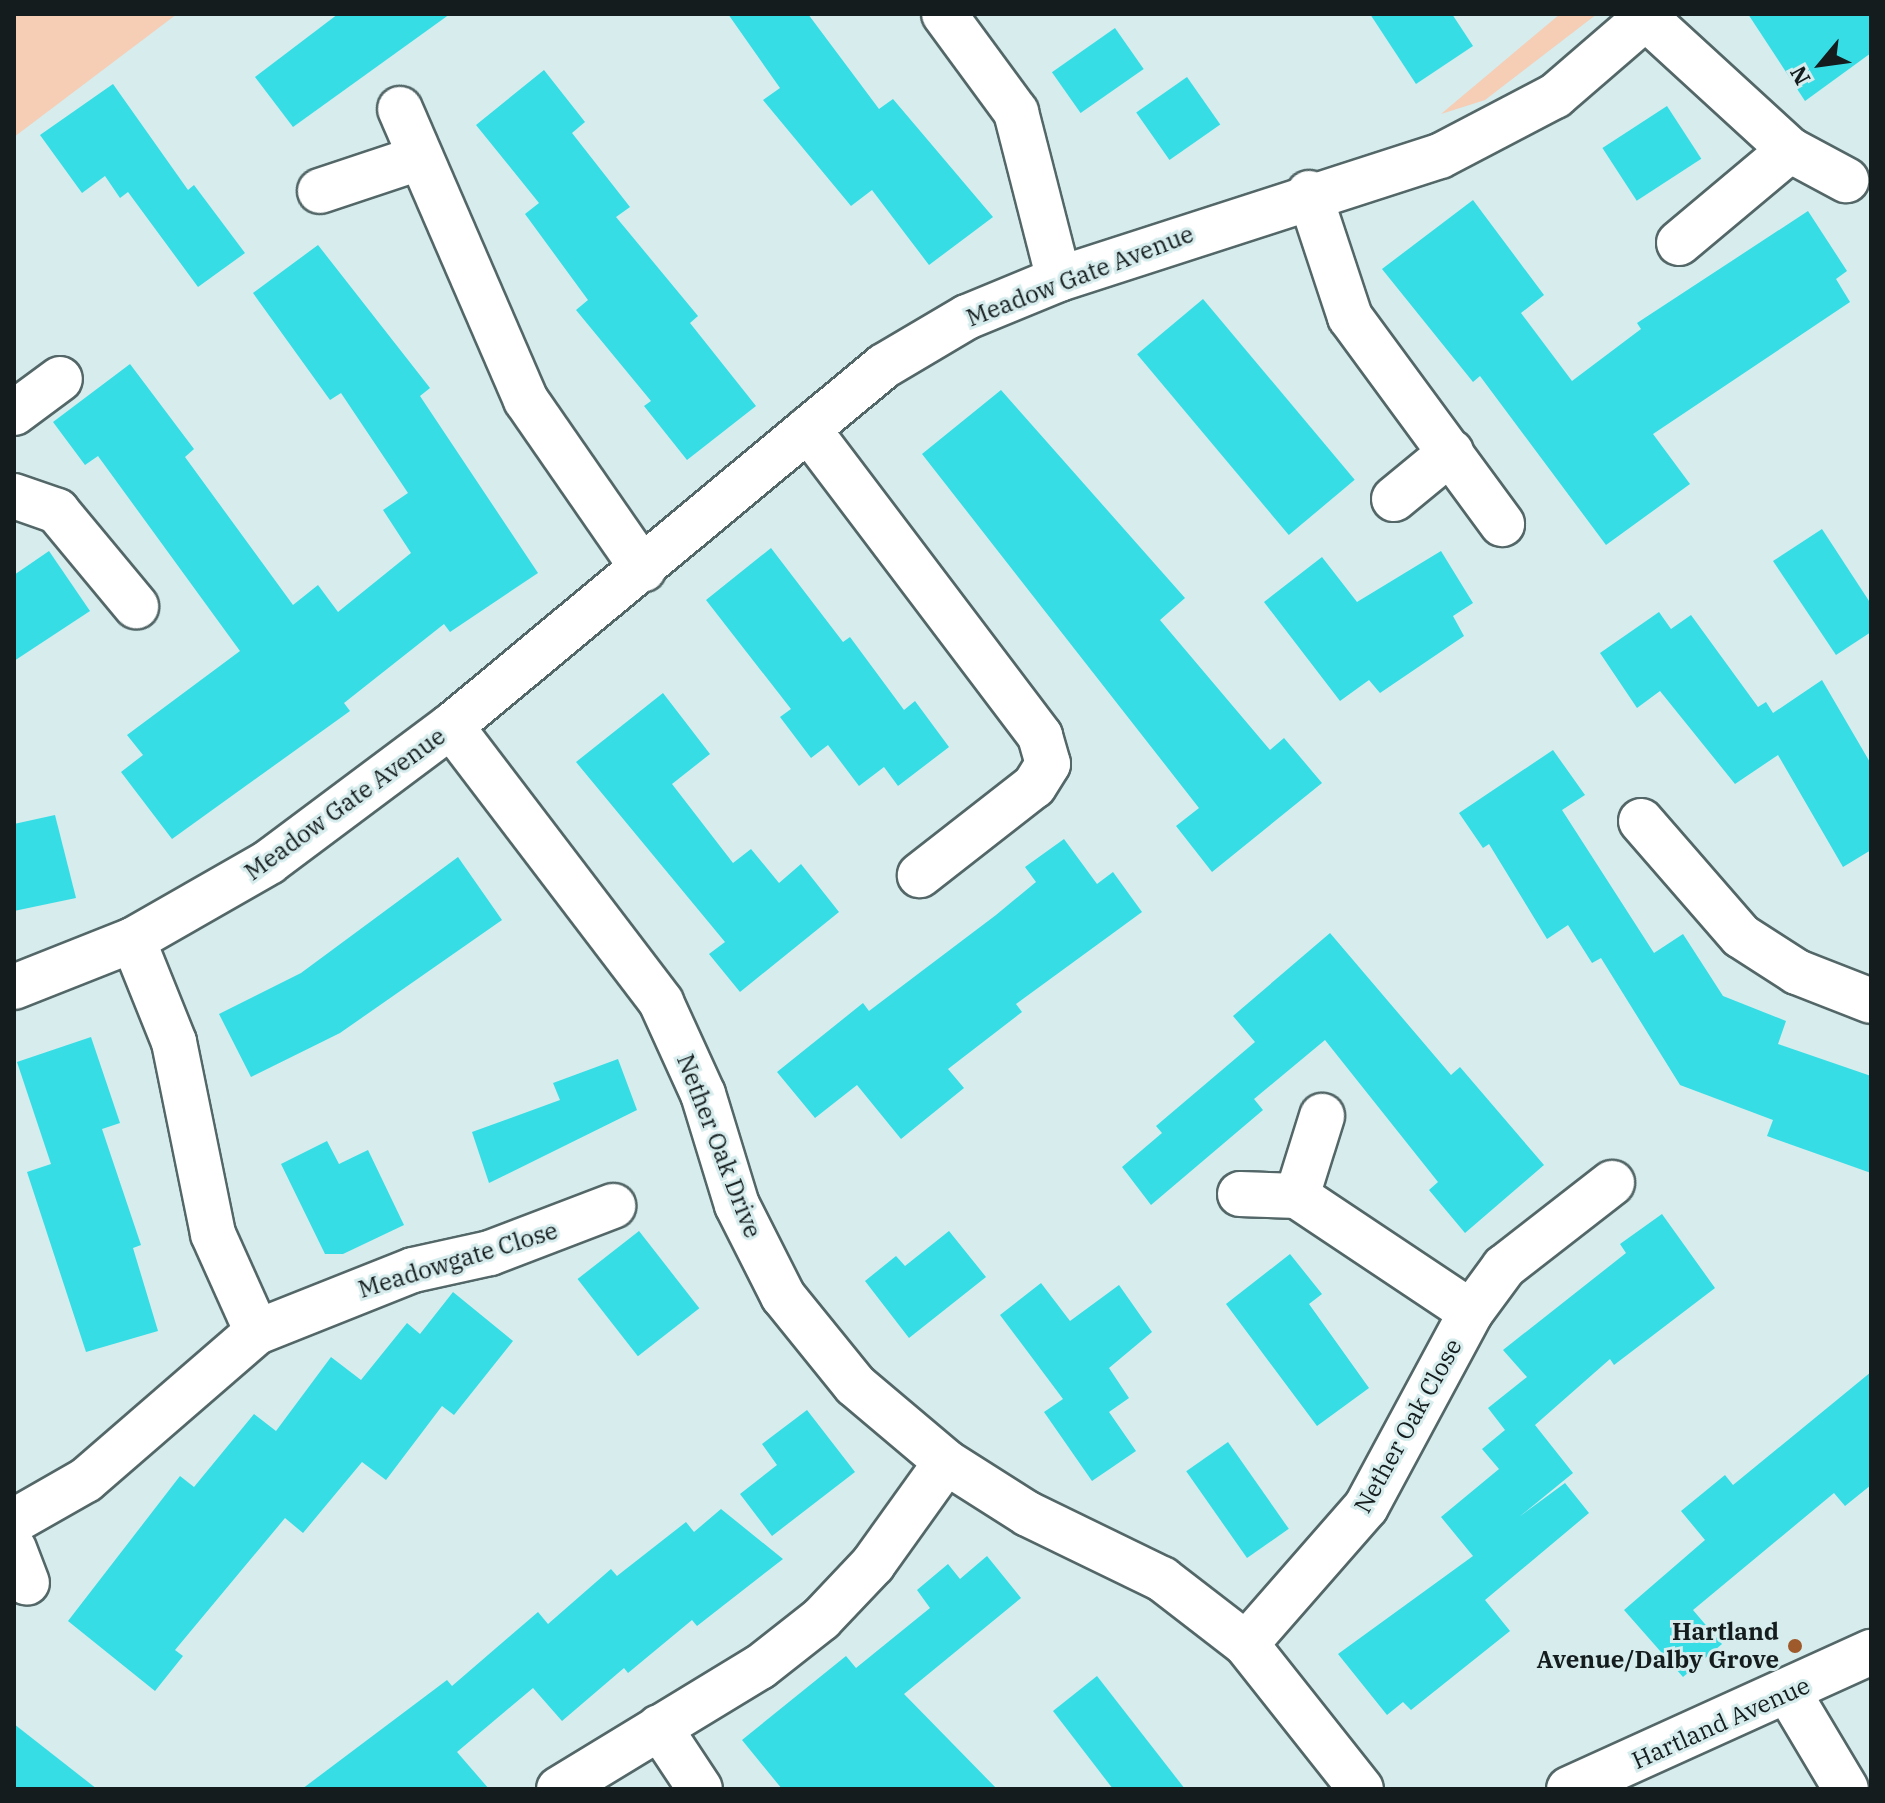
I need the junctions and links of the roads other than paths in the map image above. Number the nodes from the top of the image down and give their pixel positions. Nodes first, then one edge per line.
1 (944, 14) edge
2 (1648, 16) edge
3 (400, 109) dead end
4 (1790, 150) junction
5 (419, 158) junction
6 (1846, 180) dead end
7 (320, 191) dead end
8 (1309, 193) junction
9 (1679, 243) dead end
10 (1059, 279) junction
11 (60, 379) dead end
12 (14, 413) edge
13 (808, 429) junction
14 (1451, 452) junction
15 (14, 496) edge
16 (1394, 499) dead end
17 (1502, 524) dead end
18 (643, 569) junction
19 (136, 606) dead end
20 (451, 726) junction
21 (1641, 821) dead end
22 (920, 875) dead end
23 (133, 940) junction
24 (14, 987) edge
25 (1871, 1001) edge
26 (1322, 1116) dead end
27 (1612, 1183) dead end
28 (1240, 1194) dead end
29 (1297, 1196) junction
30 (613, 1206) dead end
31 (1471, 1312) junction
32 (257, 1332) junction
33 (946, 1462) junction
34 (14, 1521) edge
35 (1246, 1644) junction
36 (1871, 1652) edge
37 (1790, 1695) junction
38 (659, 1727) junction
39 (559, 1789) edge
40 (700, 1789) edge
41 (1361, 1789) edge
42 (1569, 1789) edge
43 (1846, 1789) edge

1 - 10 street
2 - 4 street, Meadow Gate Avenue
2 - 8 street, Meadow Gate Avenue
3 - 5 street
4 - 6 street, Meadow Gate Avenue
4 - 9 street
5 - 7 street
5 - 18 street
8 - 10 street, Meadow Gate Avenue
8 - 14 street
10 - 13 street, Meadow Gate Avenue
11 - 12 street
13 - 18 street, Meadow Gate Avenue
13 - 22 street
14 - 16 street
14 - 17 street
15 - 19 street
18 - 20 street, Meadow Gate Avenue
20 - 23 street, Meadow Gate Avenue
20 - 33 street, Nether Oak Drive
21 - 25 street
23 - 24 street, Meadow Gate Avenue
23 - 32 street
26 - 29 street
27 - 31 street, Nether Oak Close
28 - 29 street
29 - 31 street, Nether Oak Close
30 - 32 street, Meadowgate Close
31 - 35 street, Nether Oak Close
32 - 34 street, Meadowgate Close
33 - 35 street, Nether Oak Drive
33 - 38 street
35 - 41 street, Nether Oak Drive
36 - 37 street, Hartland Avenue
37 - 42 street, Hartland Avenue
37 - 43 street
38 - 39 street
38 - 40 street

